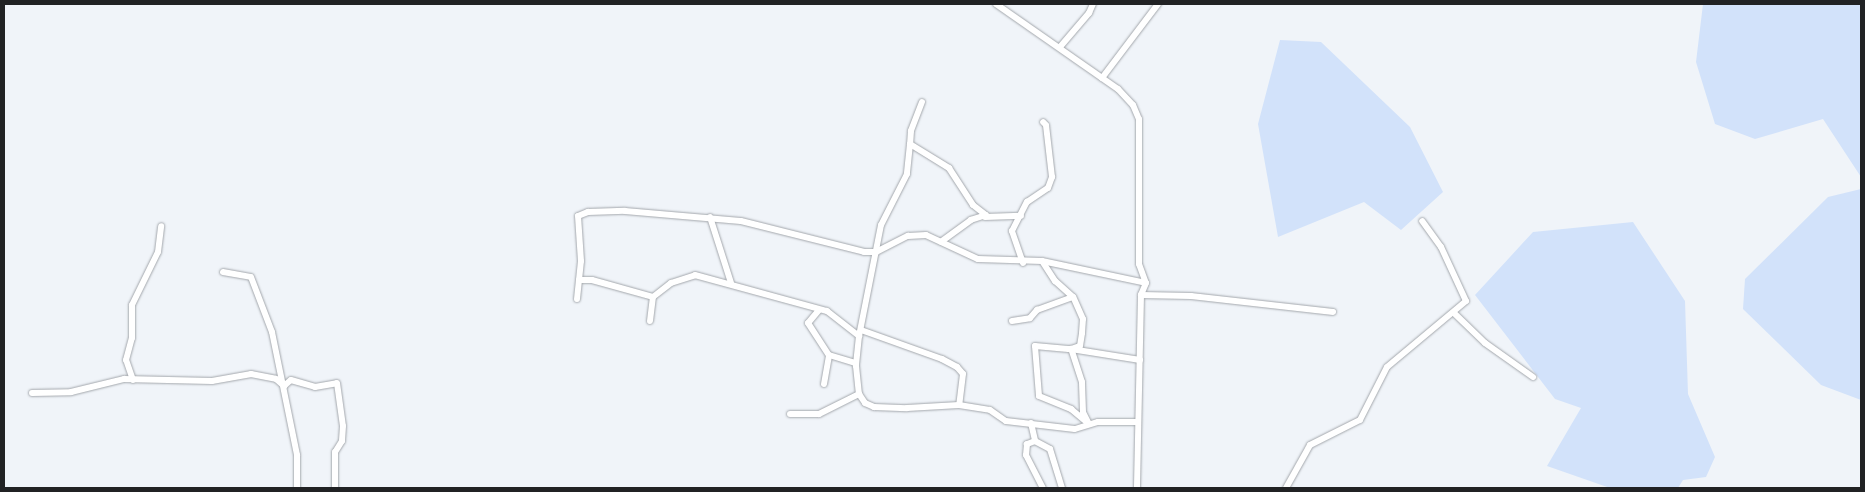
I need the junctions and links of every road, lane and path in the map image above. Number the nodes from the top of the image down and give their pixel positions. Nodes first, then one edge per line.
1 (996, 4) edge
2 (1093, 4) edge
3 (1158, 4) edge
4 (1060, 47) junction
5 (1102, 78) junction
6 (922, 102) dead end
7 (1043, 122) dead end
8 (910, 144) junction
9 (710, 216) junction
10 (1021, 216) junction
11 (985, 217) junction
12 (1422, 221) dead end
13 (161, 226) dead end
14 (941, 242) junction
15 (876, 252) junction
16 (1042, 262) junction
17 (1023, 263) junction
18 (223, 272) dead end
19 (579, 280) junction
20 (731, 282) junction
21 (1146, 283) junction
22 (1141, 295) junction
23 (653, 297) junction
24 (1073, 297) junction
25 (576, 299) dead end
26 (820, 310) junction
27 (1333, 312) dead end
28 (1454, 313) junction
29 (650, 321) dead end
30 (1012, 321) dead end
31 (860, 333) junction
32 (1071, 349) junction
33 (829, 355) junction
34 (1140, 360) junction
35 (856, 363) junction
36 (1533, 377) dead end
37 (133, 380) junction
38 (824, 384) dead end
39 (284, 386) junction
40 (32, 393) dead end
41 (859, 394) junction
42 (960, 405) junction
43 (790, 414) dead end
44 (1138, 422) junction
45 (1031, 423) junction
46 (1089, 424) junction
47 (1035, 441) junction
48 (297, 488) edge
49 (335, 488) edge
50 (1043, 488) edge
51 (1062, 488) edge
52 (1137, 488) edge
53 (1286, 488) edge

1 - 4 street
2 - 4 street
3 - 5 street
4 - 5 street
5 - 21 street
6 - 8 street
7 - 10 street
8 - 11 street
8 - 15 street
9 - 15 street
9 - 19 street
9 - 20 street
10 - 11 street
10 - 17 street
11 - 14 street
12 - 28 street
13 - 37 street
14 - 15 street
14 - 17 street
15 - 31 street
16 - 17 street
16 - 21 street
16 - 24 street
18 - 39 street
19 - 23 street
19 - 25 street
20 - 23 street
20 - 26 street
21 - 22 street
22 - 27 street
22 - 34 street
23 - 29 street
24 - 30 street
24 - 32 street
26 - 31 street
26 - 33 street
28 - 36 street
28 - 53 street
31 - 35 street
31 - 42 street
32 - 34 street
32 - 46 street
32 - 46 street
33 - 35 street
33 - 38 street
34 - 44 street
35 - 41 street
37 - 39 street
37 - 40 street
39 - 48 street
39 - 49 street
41 - 42 street
41 - 43 street
42 - 45 street
44 - 46 street
44 - 52 street
45 - 46 street
45 - 47 street
47 - 50 street
47 - 51 street

